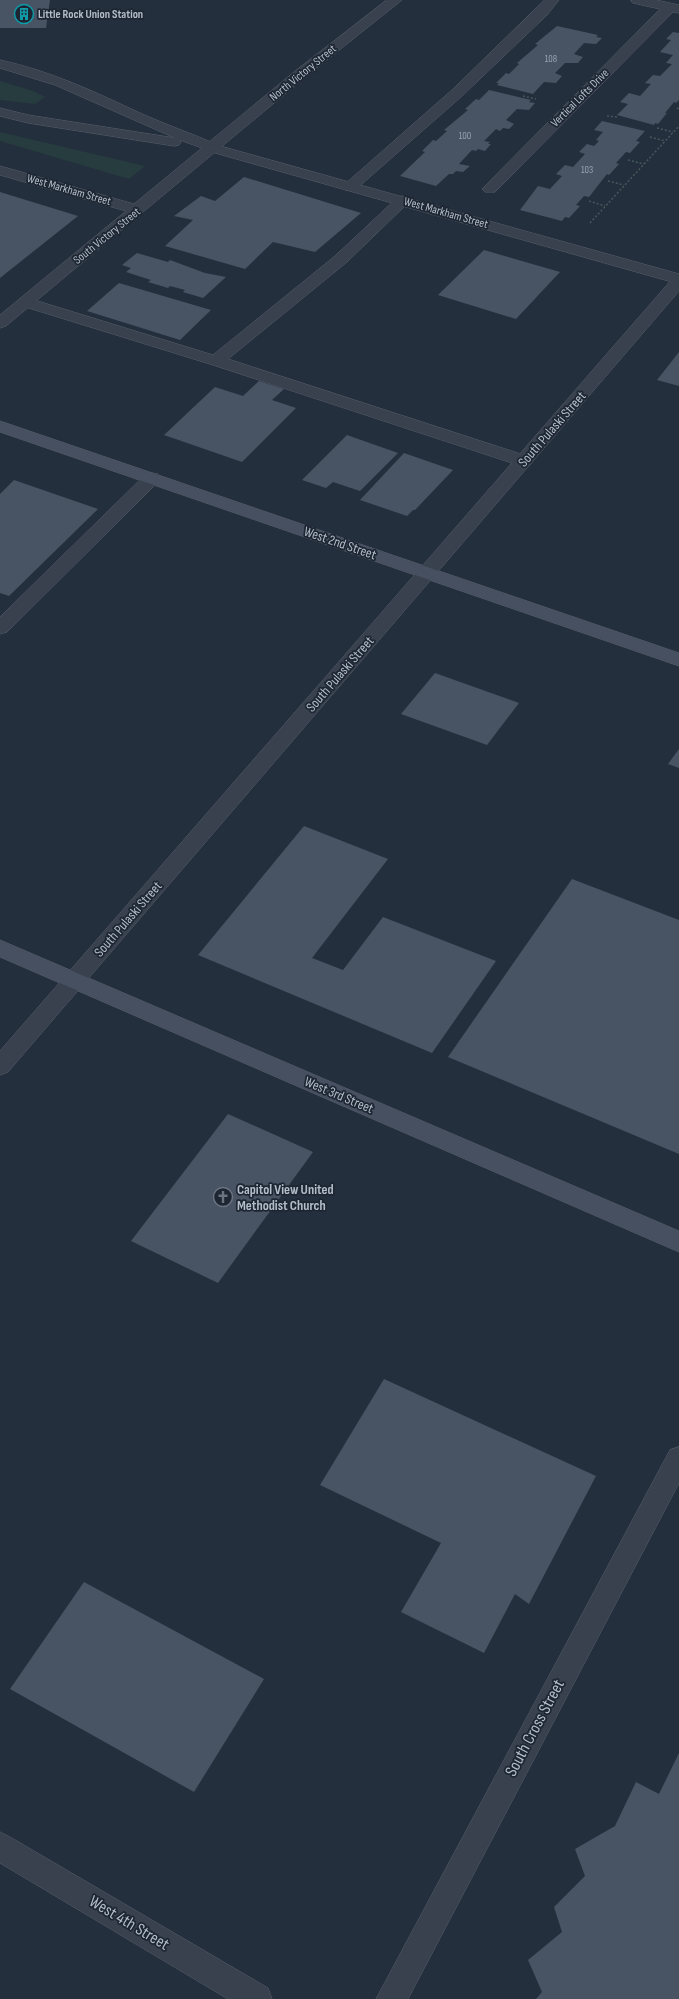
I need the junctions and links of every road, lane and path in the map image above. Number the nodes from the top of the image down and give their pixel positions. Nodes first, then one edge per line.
1 (395, 0) edge
2 (552, 0) edge
3 (638, 0) edge
4 (675, 8) edge
5 (0, 64) edge
6 (0, 112) edge
7 (679, 126) edge
8 (657, 128) dead end
9 (674, 132) junction
10 (650, 137) dead end
11 (665, 141) junction
12 (213, 148) junction
13 (628, 160) dead end
14 (644, 164) junction
15 (0, 170) edge
16 (608, 181) dead end
17 (624, 186) junction
18 (350, 187) junction
19 (490, 189) dead end
20 (402, 200) junction
21 (588, 201) dead end
22 (606, 206) junction
23 (138, 210) junction
24 (590, 223) dead end
25 (679, 280) edge
26 (25, 302) junction
27 (0, 323) edge
28 (216, 361) junction
29 (0, 426) edge
30 (524, 461) junction
31 (152, 478) junction
32 (427, 573) junction
33 (0, 628) edge
34 (679, 660) edge
35 (0, 948) edge
36 (75, 980) junction
37 (0, 1066) edge
38 (679, 1242) edge
39 (679, 1458) edge
40 (0, 1847) edge
41 (257, 1999) edge
42 (391, 1999) edge

1 - 12 street, North Victory Street
2 - 18 street
3 - 4 street
4 - 19 street, Vertical Lofts Drive
5 - 12 street
6 - 12 street
7 - 9 path
8 - 9 path
9 - 11 path
10 - 11 path
11 - 14 path
12 - 18 street, West Markham Street
12 - 23 street, South Victory Street
13 - 14 path
14 - 17 path
15 - 23 street, West Markham Street
16 - 17 path
17 - 22 path
18 - 20 street, West Markham Street
20 - 25 street, West Markham Street
20 - 28 street
21 - 22 path
22 - 24 path
23 - 26 street, South Victory Street
25 - 30 street, South Pulaski Street
26 - 27 street, South Victory Street
26 - 28 street
28 - 30 street
29 - 31 main road, West 2nd Street
30 - 32 street, South Pulaski Street
31 - 32 main road, West 2nd Street
31 - 33 street
32 - 34 main road, West 2nd Street
32 - 36 street, South Pulaski Street
35 - 36 main road, West 3rd Street
36 - 37 street, South Pulaski Street
36 - 38 main road, West 3rd Street
39 - 42 street, South Cross Street
40 - 41 street, West 4th Street

